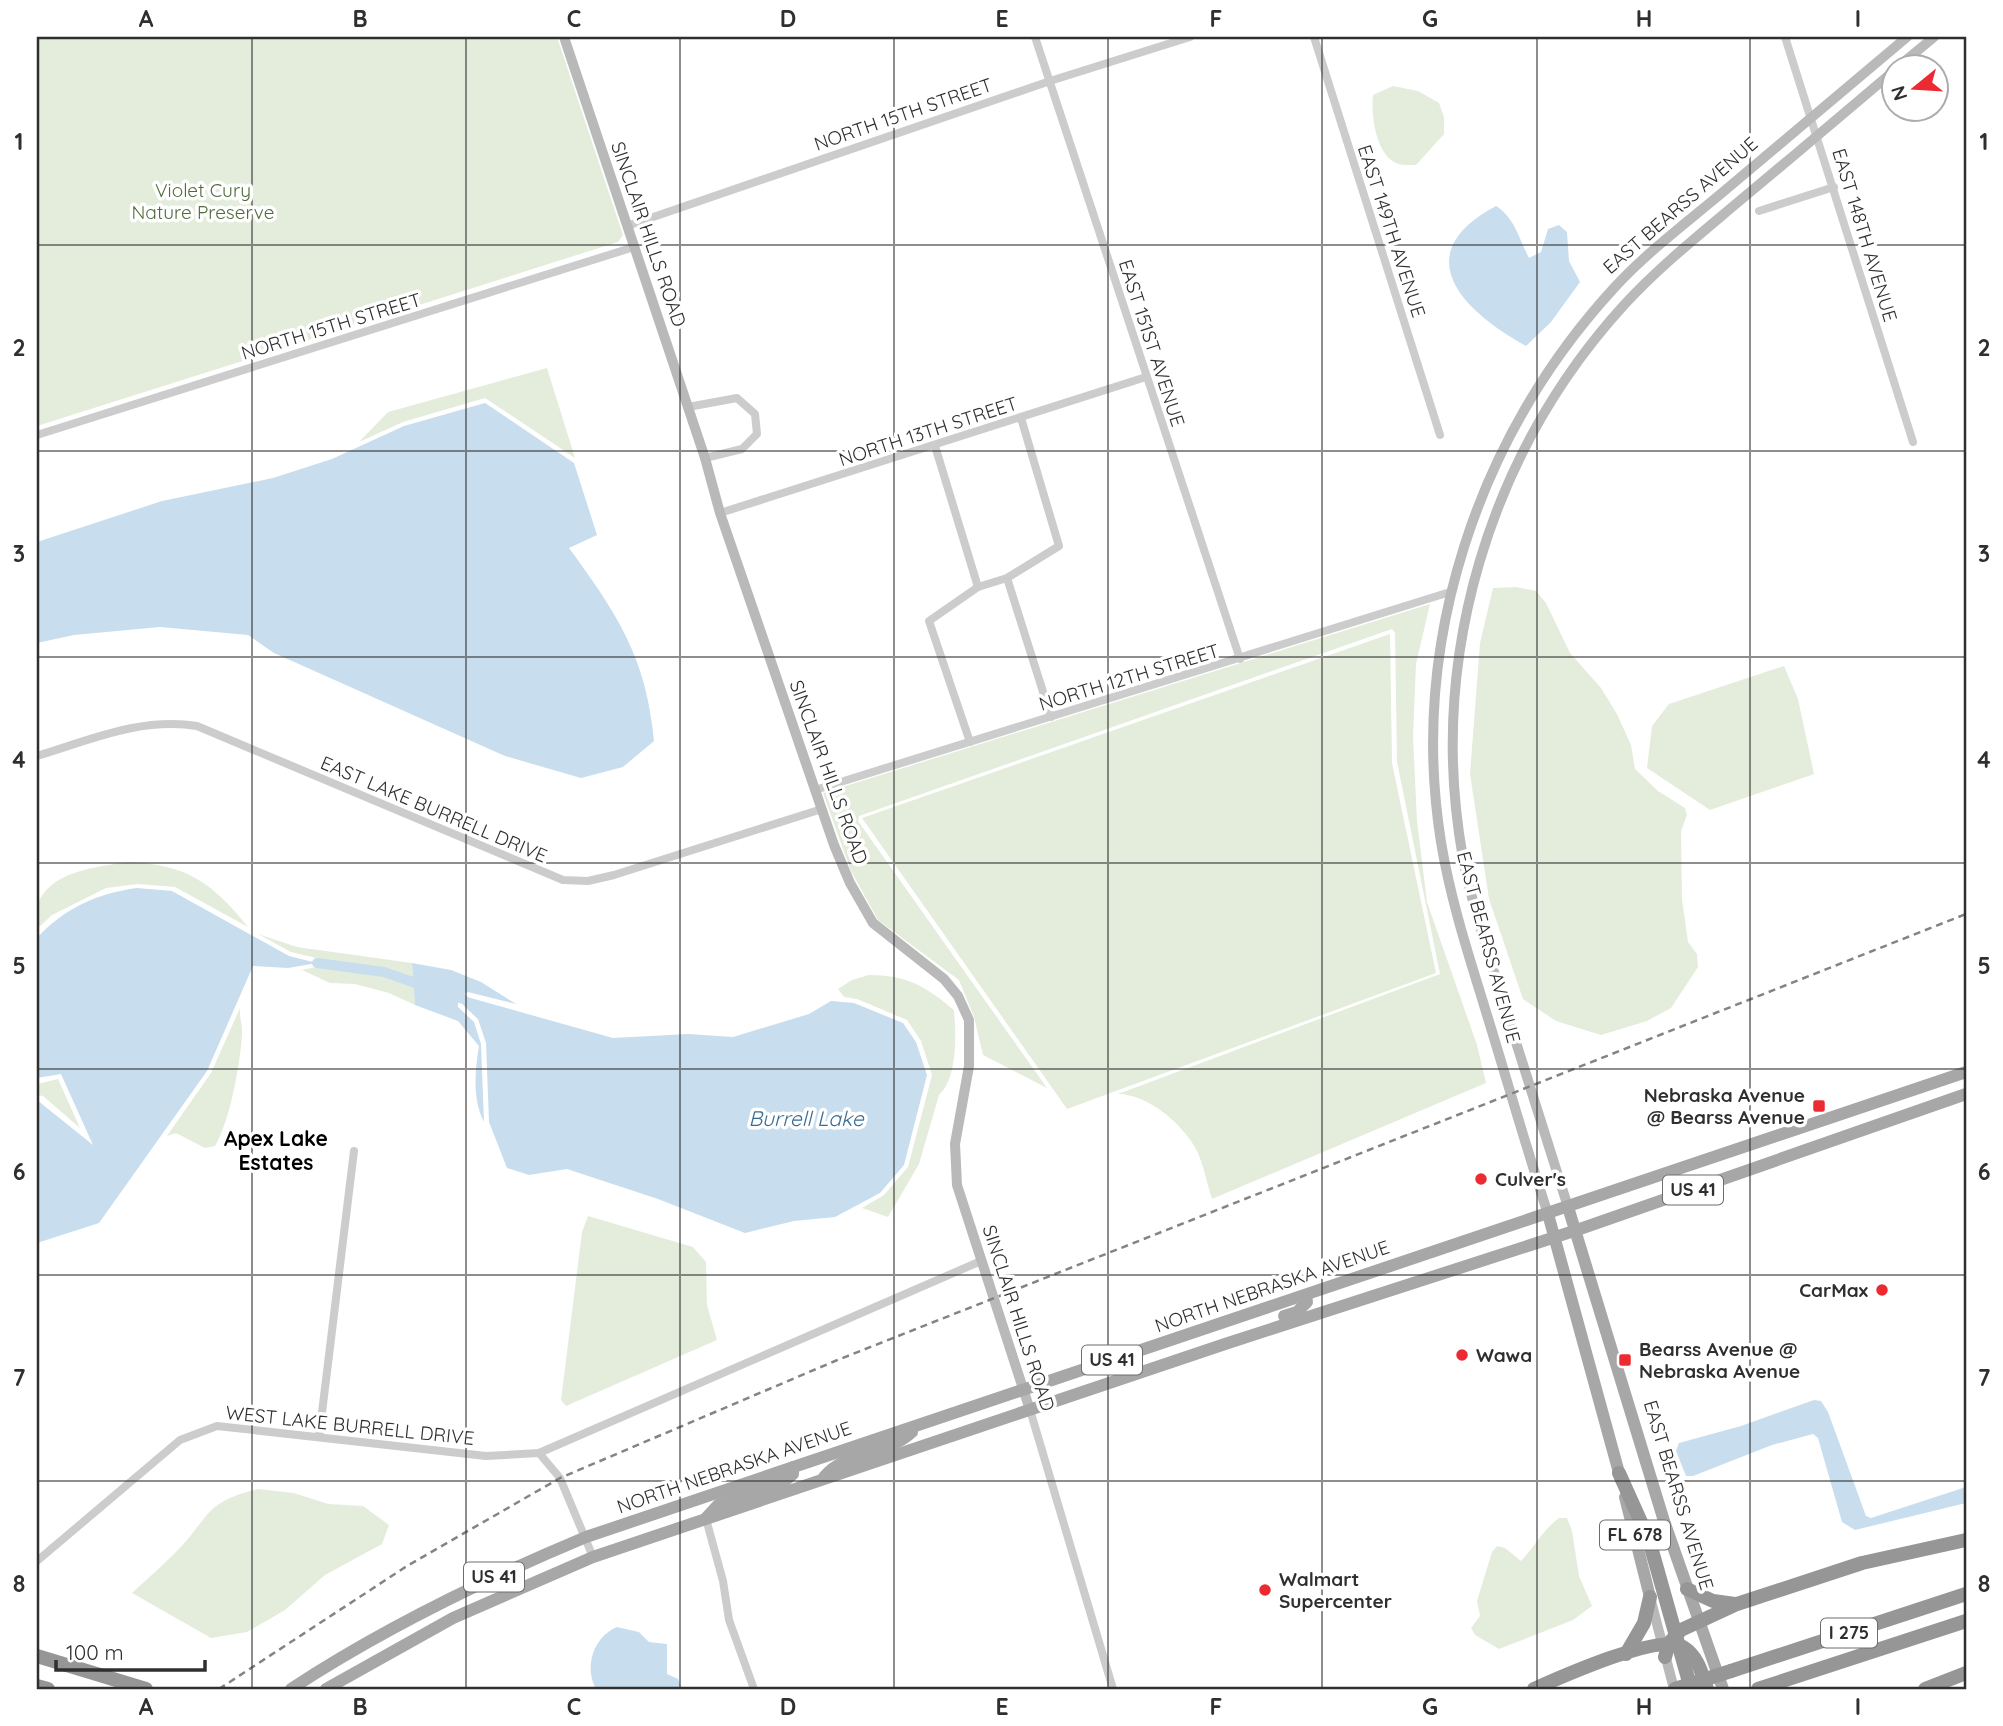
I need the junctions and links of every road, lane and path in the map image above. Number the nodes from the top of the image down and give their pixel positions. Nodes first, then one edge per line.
1 (564, 37) edge
2 (1035, 37) edge
3 (1190, 37) edge
4 (1314, 37) edge
5 (1785, 37) edge
6 (1907, 37) edge
7 (1934, 37) edge
8 (1916, 52) edge
9 (1050, 81) junction
10 (1881, 82) edge
11 (1811, 117) junction
12 (1817, 136) junction
13 (1834, 187) junction
14 (1759, 211) dead end
15 (627, 226) junction
16 (634, 247) junction
17 (1146, 377) junction
18 (688, 407) junction
19 (1021, 418) junction
20 (37, 435) edge
21 (1440, 435) dead end
22 (1913, 442) dead end
23 (935, 446) junction
24 (705, 458) junction
25 (720, 513) junction
26 (1007, 578) junction
27 (978, 587) junction
28 (1450, 592) junction
29 (1240, 659) junction
30 (1051, 717) junction
31 (970, 742) junction
32 (37, 756) edge
33 (815, 790) junction
34 (822, 809) junction
35 (1966, 1072) edge
36 (1966, 1094) edge
37 (1874, 1104) junction
38 (1881, 1124) junction
39 (354, 1151) dead end
40 (1568, 1207) junction
41 (1548, 1214) junction
42 (1577, 1230) junction
43 (1556, 1237) junction
44 (981, 1261) junction
45 (1306, 1295) junction
46 (1225, 1344) junction
47 (1024, 1390) junction
48 (1030, 1410) junction
49 (917, 1426) junction
50 (319, 1437) junction
51 (539, 1453) junction
52 (793, 1467) junction
53 (1619, 1474) junction
54 (822, 1480) junction
55 (706, 1519) junction
56 (586, 1537) junction
57 (1966, 1541) edge
58 (593, 1557) junction
59 (37, 1561) edge
60 (1687, 1589) junction
61 (1966, 1594) edge
62 (1650, 1597) junction
63 (1737, 1604) junction
64 (1699, 1620) junction
65 (1966, 1621) edge
66 (1669, 1644) junction
67 (1626, 1654) junction
68 (37, 1656) edge
69 (1966, 1673) edge
70 (37, 1686) edge
71 (48, 1689) edge
72 (146, 1689) edge
73 (291, 1689) edge
74 (326, 1689) edge
75 (754, 1689) edge
76 (1113, 1689) edge
77 (1534, 1689) edge
78 (1675, 1689) edge
79 (1691, 1689) edge
80 (1707, 1689) edge
81 (1723, 1689) edge
82 (1758, 1689) edge
83 (1925, 1689) edge

1 - 15 main road, SINCLAIR HILLS ROAD
2 - 9 street, EAST 151ST AVENUE
3 - 9 street, NORTH 15TH STREET
4 - 21 street, EAST 149TH AVENUE
5 - 11 street, EAST 148TH AVENUE
6 - 11 main road, EAST BEARSS AVENUE
7 - 8 main road
9 - 15 street, NORTH 15TH STREET
9 - 17 street, EAST 151ST AVENUE
10 - 12 main road, EAST BEARSS AVENUE
11 - 12 street, EAST 148TH AVENUE
11 - 28 main road, EAST BEARSS AVENUE
12 - 13 street, EAST 148TH AVENUE
12 - 40 main road, EAST BEARSS AVENUE
13 - 14 street
13 - 22 street, EAST 148TH AVENUE
15 - 16 main road, SINCLAIR HILLS ROAD
16 - 18 main road, SINCLAIR HILLS ROAD
16 - 20 street, NORTH 15TH STREET
17 - 19 street, NORTH 13TH STREET
17 - 29 street, EAST 151ST AVENUE
18 - 24 main road, SINCLAIR HILLS ROAD
18 - 24 street
19 - 23 street, NORTH 13TH STREET
19 - 26 street
23 - 25 street, NORTH 13TH STREET
23 - 27 street
24 - 25 main road, SINCLAIR HILLS ROAD
25 - 33 main road, SINCLAIR HILLS ROAD
26 - 27 street
26 - 30 street
27 - 31 street
28 - 29 street, NORTH 12TH STREET
28 - 41 main road, EAST BEARSS AVENUE
29 - 30 street, NORTH 12TH STREET
30 - 31 street, NORTH 12TH STREET
31 - 33 street, NORTH 12TH STREET
32 - 34 street, EAST LAKE BURRELL DRIVE
33 - 34 main road, SINCLAIR HILLS ROAD
34 - 44 main road, SINCLAIR HILLS ROAD
35 - 37 main road, NORTH NEBRASKA AVENUE / US 41
36 - 38 main road, NORTH NEBRASKA AVENUE / US 41
37 - 38 main road
37 - 40 main road, NORTH NEBRASKA AVENUE / US 41
38 - 42 main road, NORTH NEBRASKA AVENUE / US 41
39 - 50 street
40 - 41 main road, NORTH NEBRASKA AVENUE / US 41
40 - 42 main road, EAST BEARSS AVENUE / FL 678
41 - 43 main road, EAST BEARSS AVENUE / FL 678
41 - 45 main road, NORTH NEBRASKA AVENUE / US 41
42 - 43 main road, NORTH NEBRASKA AVENUE / US 41
42 - 60 main road, EAST BEARSS AVENUE / FL 678
43 - 46 main road, NORTH NEBRASKA AVENUE / US 41
43 - 53 main road, EAST BEARSS AVENUE / FL 678
44 - 47 main road, SINCLAIR HILLS ROAD
44 - 51 street, WEST LAKE BURRELL DRIVE
45 - 46 main road
45 - 47 main road, NORTH NEBRASKA AVENUE / US 41
46 - 48 main road, NORTH NEBRASKA AVENUE / US 41
47 - 48 main road, SINCLAIR HILLS ROAD
47 - 49 main road, NORTH NEBRASKA AVENUE / US 41
48 - 54 main road, NORTH NEBRASKA AVENUE / US 41
48 - 76 street, SINCLAIR HILLS ROAD
49 - 52 main road, NORTH NEBRASKA AVENUE / US 41
49 - 54 main road
50 - 51 street, WEST LAKE BURRELL DRIVE
50 - 59 street, WEST LAKE BURRELL DRIVE
51 - 56 street
52 - 55 main road
52 - 56 main road, NORTH NEBRASKA AVENUE / US 41
53 - 62 main road, EAST BEARSS AVENUE / FL 678
53 - 66 highway
54 - 55 main road, NORTH NEBRASKA AVENUE / US 41
55 - 58 main road, NORTH NEBRASKA AVENUE / US 41
55 - 75 street
56 - 58 street
56 - 73 main road, NORTH NEBRASKA AVENUE / US 41
57 - 63 highway
58 - 74 main road, NORTH NEBRASKA AVENUE / US 41
60 - 63 highway
60 - 64 main road, EAST BEARSS AVENUE / FL 678
61 - 78 highway, I 275, bridge
62 - 66 main road, EAST BEARSS AVENUE / FL 678
62 - 67 highway
63 - 64 highway
64 - 66 highway
64 - 81 main road, EAST BEARSS AVENUE / FL 678
65 - 82 highway, I 275
66 - 67 highway
66 - 78 main road, EAST BEARSS AVENUE / FL 678
66 - 79 highway
66 - 80 highway
67 - 77 highway
68 - 72 highway
69 - 83 highway
70 - 71 highway

